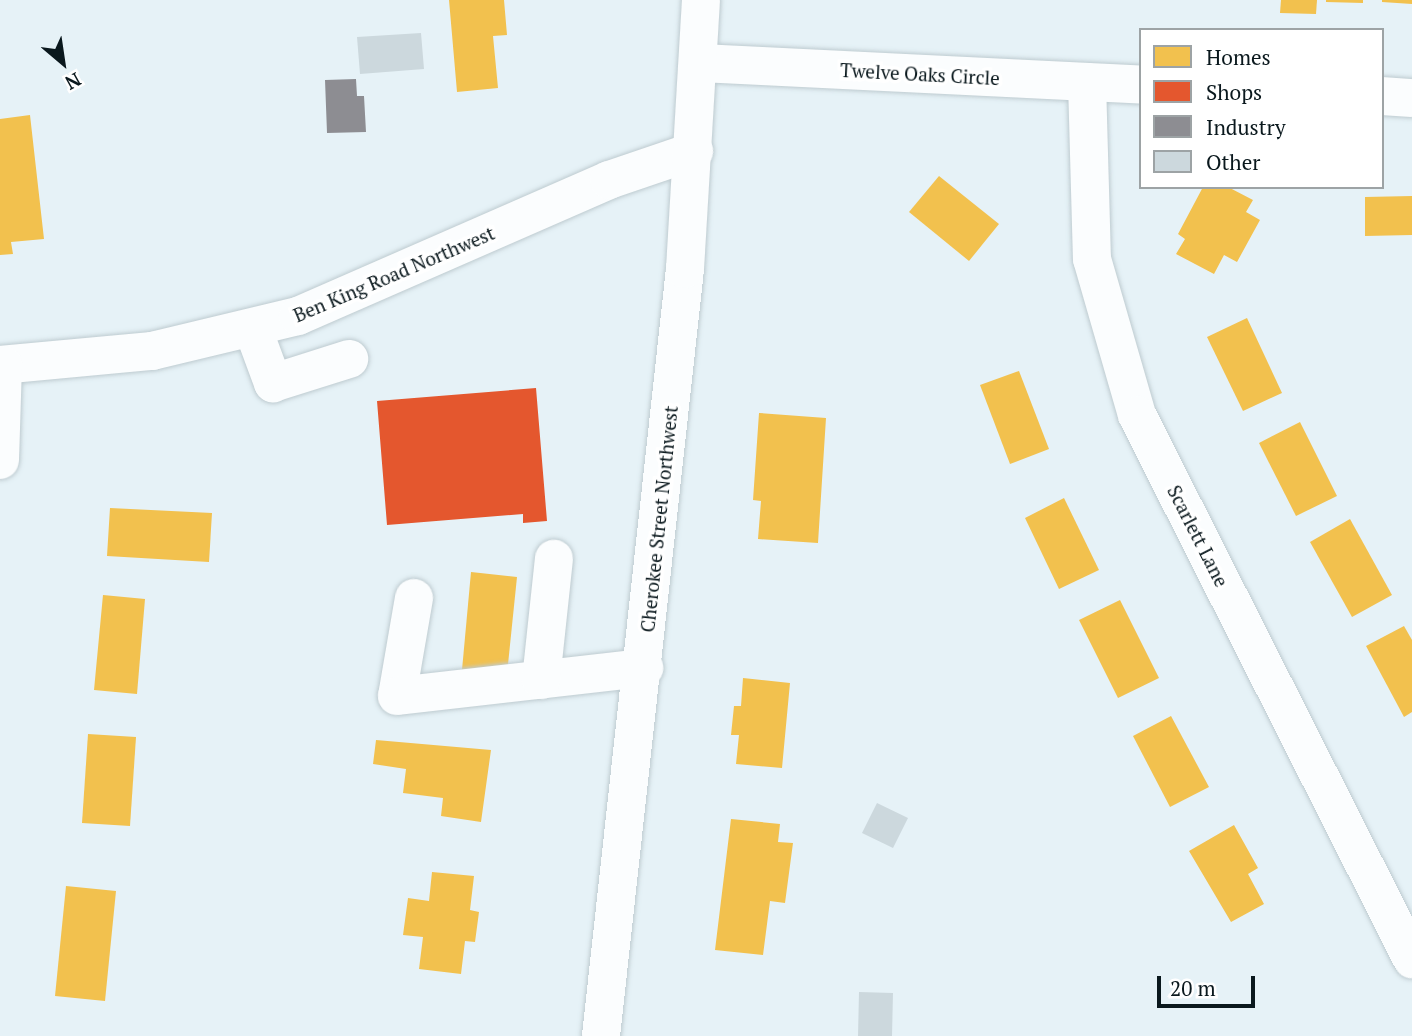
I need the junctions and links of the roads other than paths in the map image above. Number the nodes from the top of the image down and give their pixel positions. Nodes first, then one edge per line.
1 (701, 0) edge
2 (699, 64) junction
3 (1087, 82) junction
4 (1139, 85) edge
5 (1384, 96) edge
6 (1412, 98) edge
7 (694, 151) junction
8 (253, 330) junction
9 (349, 359) dead end
10 (2, 365) edge
11 (0, 460) edge
12 (554, 559) dead end
13 (414, 598) dead end
14 (644, 668) junction
15 (541, 680) junction
16 (1412, 959) edge
17 (601, 1036) edge

1 - 2 street, Cherokee Street Northwest
2 - 3 street, Twelve Oaks Circle
2 - 7 street, Cherokee Street Northwest
3 - 4 street, Twelve Oaks Circle
3 - 16 street, Scarlett Lane
5 - 6 street
7 - 8 street, Ben King Road Northwest
7 - 14 street, Cherokee Street Northwest
8 - 9 street
8 - 10 street, Ben King Road Northwest
10 - 11 street
12 - 15 street
13 - 15 street
14 - 15 street
14 - 17 street, Cherokee Street Northwest

